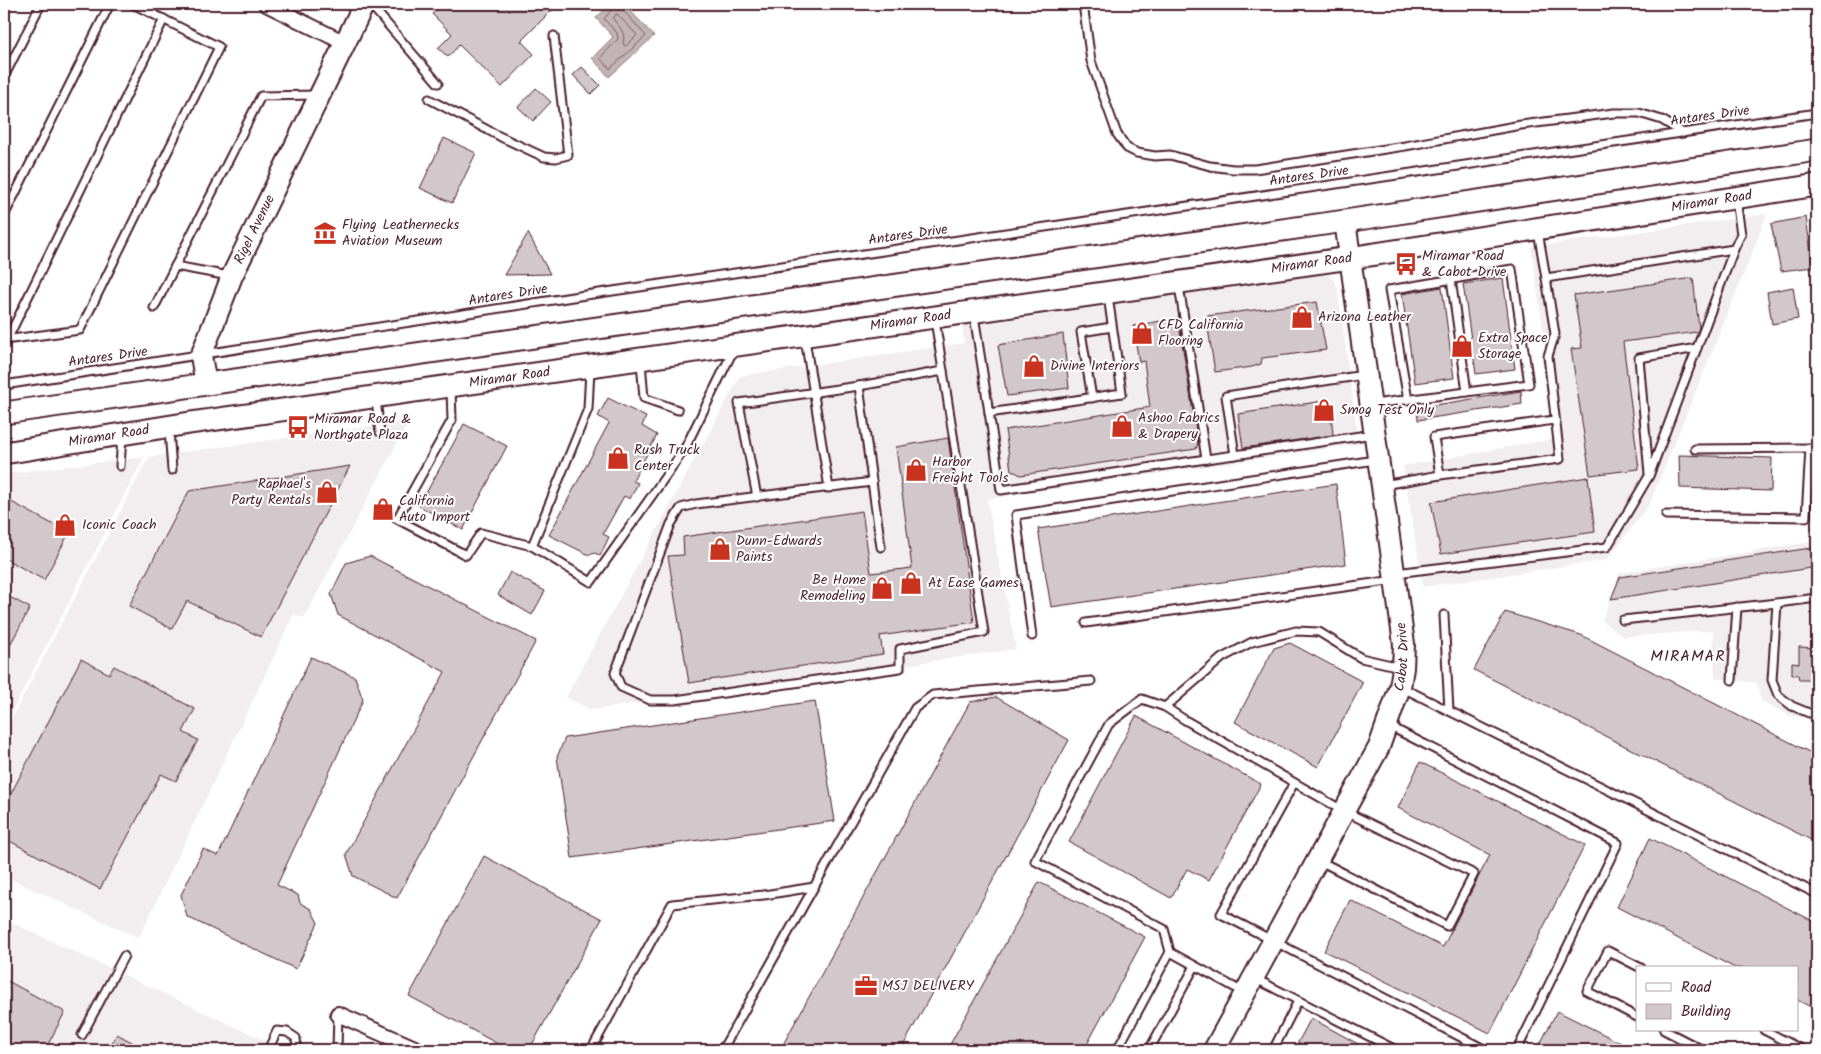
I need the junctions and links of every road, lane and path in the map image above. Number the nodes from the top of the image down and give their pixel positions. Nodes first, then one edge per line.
1 (41, 4) edge
2 (110, 4) edge
3 (133, 4) edge
4 (266, 4) edge
5 (364, 4) edge
6 (370, 4) edge
7 (1083, 4) edge
8 (164, 19) junction
9 (554, 36) dead end
10 (345, 43) junction
11 (4, 77) edge
12 (438, 83) dead end
13 (323, 87) junction
14 (429, 99) dead end
15 (1817, 113) edge
16 (1683, 133) junction
17 (1817, 150) edge
18 (1817, 185) edge
19 (1735, 198) junction
20 (4, 216) edge
21 (1346, 221) junction
22 (1538, 229) junction
23 (1734, 249) junction
24 (1350, 258) junction
25 (176, 266) junction
26 (232, 276) junction
27 (1546, 278) junction
28 (1451, 279) junction
29 (1178, 283) junction
30 (1108, 293) junction
31 (154, 308) dead end
32 (973, 312) junction
33 (935, 317) junction
34 (1112, 327) junction
35 (805, 336) junction
36 (5, 340) edge
37 (735, 346) junction
38 (1697, 348) junction
39 (201, 356) junction
40 (641, 359) junction
41 (590, 366) junction
42 (943, 371) junction
43 (1367, 374) junction
44 (206, 384) junction
45 (4, 385) edge
46 (450, 386) junction
47 (859, 386) junction
48 (814, 392) junction
49 (1467, 392) junction
50 (376, 397) junction
51 (1092, 398) junction
52 (1408, 400) junction
53 (1371, 405) junction
54 (678, 410) dead end
55 (4, 413) edge
56 (989, 413) junction
57 (1554, 420) junction
58 (168, 427) junction
59 (380, 432) dead end
60 (122, 434) junction
61 (1375, 434) junction
62 (1813, 448) edge
63 (1695, 449) dead end
64 (4, 453) edge
65 (1235, 454) junction
66 (1206, 459) junction
67 (1378, 459) junction
68 (120, 466) dead end
69 (172, 470) dead end
70 (1440, 476) junction
71 (1649, 476) junction
72 (872, 482) junction
73 (1382, 486) junction
74 (829, 488) junction
75 (757, 497) junction
76 (1666, 515) dead end
77 (532, 546) junction
78 (881, 547) dead end
79 (1394, 576) junction
80 (1817, 598) edge
81 (1777, 603) junction
82 (1736, 607) junction
83 (1444, 615) dead end
84 (1623, 620) dead end
85 (1086, 623) dead end
86 (1032, 636) dead end
87 (1402, 677) junction
88 (1732, 680) dead end
89 (1091, 681) dead end
90 (1165, 707) junction
91 (1449, 711) junction
92 (1817, 713) edge
93 (1387, 725) junction
94 (1294, 784) junction
95 (1344, 811) junction
96 (1318, 860) junction
97 (814, 886) junction
98 (1817, 894) edge
99 (1273, 941) junction
100 (1170, 952) junction
101 (124, 956) dead end
102 (1195, 966) junction
103 (1637, 966) edge
104 (1249, 985) junction
105 (1298, 1001) junction
106 (338, 1014) joint
107 (1636, 1016) edge
108 (1668, 1032) edge
109 (1768, 1032) edge
110 (82, 1035) dead end
111 (592, 1048) edge
112 (268, 1050) edge
113 (297, 1050) edge
114 (337, 1050) edge
115 (419, 1050) edge
116 (601, 1050) edge
117 (722, 1050) edge
118 (1117, 1050) edge
119 (1149, 1050) edge
120 (1214, 1050) edge
121 (1272, 1050) edge
122 (1396, 1050) edge
123 (1486, 1050) edge
124 (1517, 1050) edge
125 (1703, 1050) edge
126 (1803, 1050) edge

1 - 11 lane
2 - 20 lane
3 - 8 lane
4 - 10 street
5 - 10 street, Rigel Avenue
6 - 12 lane
7 - 16 lane
8 - 36 lane
8 - 36 lane
9 - 14 lane
10 - 13 street, Rigel Avenue
13 - 25 lane
13 - 26 street, Rigel Avenue
15 - 16 lane, Antares Drive
16 - 39 lane, Antares Drive
17 - 21 main road
18 - 19 main road, Miramar Road
19 - 22 main road, Miramar Road
19 - 23 lane
21 - 24 street, Cabot Drive
21 - 44 main road
22 - 24 main road, Miramar Road
22 - 27 lane
23 - 27 lane
23 - 38 lane
24 - 29 main road, Miramar Road
24 - 43 street, Cabot Drive
25 - 26 lane
25 - 31 lane
26 - 39 street, Rigel Avenue
27 - 57 lane
28 - 49 lane
28 - 49 lane
28 - 52 lane
29 - 30 main road, Miramar Road
29 - 66 lane
30 - 32 main road, Miramar Road
30 - 34 lane
32 - 33 main road, Miramar Road
32 - 56 lane
33 - 35 main road, Miramar Road
33 - 42 lane
34 - 51 lane
34 - 51 lane
35 - 37 main road, Miramar Road
35 - 48 lane
37 - 40 main road, Miramar Road
37 - 77 lane
38 - 71 lane
38 - 71 lane
39 - 44 street
39 - 45 lane, Antares Drive
40 - 41 main road, Miramar Road
40 - 54 lane
41 - 46 main road, Miramar Road
41 - 77 lane
42 - 47 lane
42 - 75 lane
43 - 53 street, Cabot Drive
43 - 65 lane
44 - 55 main road
46 - 50 main road, Miramar Road
46 - 77 lane
47 - 48 lane
47 - 72 lane
48 - 74 lane
48 - 75 lane
49 - 52 lane
50 - 58 main road, Miramar Road
50 - 59 lane
51 - 56 lane
52 - 53 lane
53 - 61 street, Cabot Drive
56 - 66 lane
57 - 70 lane
57 - 70 lane
58 - 60 main road, Miramar Road
58 - 69 lane
60 - 64 main road, Miramar Road
60 - 68 lane
61 - 65 lane
61 - 67 street, Cabot Drive
62 - 63 lane
62 - 76 lane
65 - 66 lane
67 - 73 street, Cabot Drive
67 - 86 lane
70 - 73 lane
71 - 79 lane
72 - 74 lane
72 - 78 lane
73 - 79 street, Cabot Drive
74 - 75 lane
79 - 85 lane
79 - 87 street, Cabot Drive
80 - 81 lane
81 - 82 lane
81 - 92 lane
82 - 84 lane
82 - 88 lane
83 - 91 lane
87 - 90 lane
87 - 91 lane
87 - 93 street, Cabot Drive
89 - 97 lane
90 - 94 lane
90 - 100 lane
91 - 98 lane
93 - 95 street, Cabot Drive
93 - 124 lane
94 - 95 lane
94 - 99 lane
95 - 96 street, Cabot Drive
95 - 96 lane
96 - 99 street, Cabot Drive
97 - 111 lane
97 - 117 lane
99 - 104 street, Cabot Drive
99 - 123 lane
100 - 102 lane
100 - 118 lane
101 - 110 lane
102 - 104 lane
102 - 119 lane
103 - 107 lane
104 - 105 lane
104 - 120 street, Cabot Drive
105 - 121 lane
105 - 122 lane
106 - 114 lane
106 - 115 street
108 - 125 lane
109 - 126 lane
111 - 116 lane
112 - 113 lane

